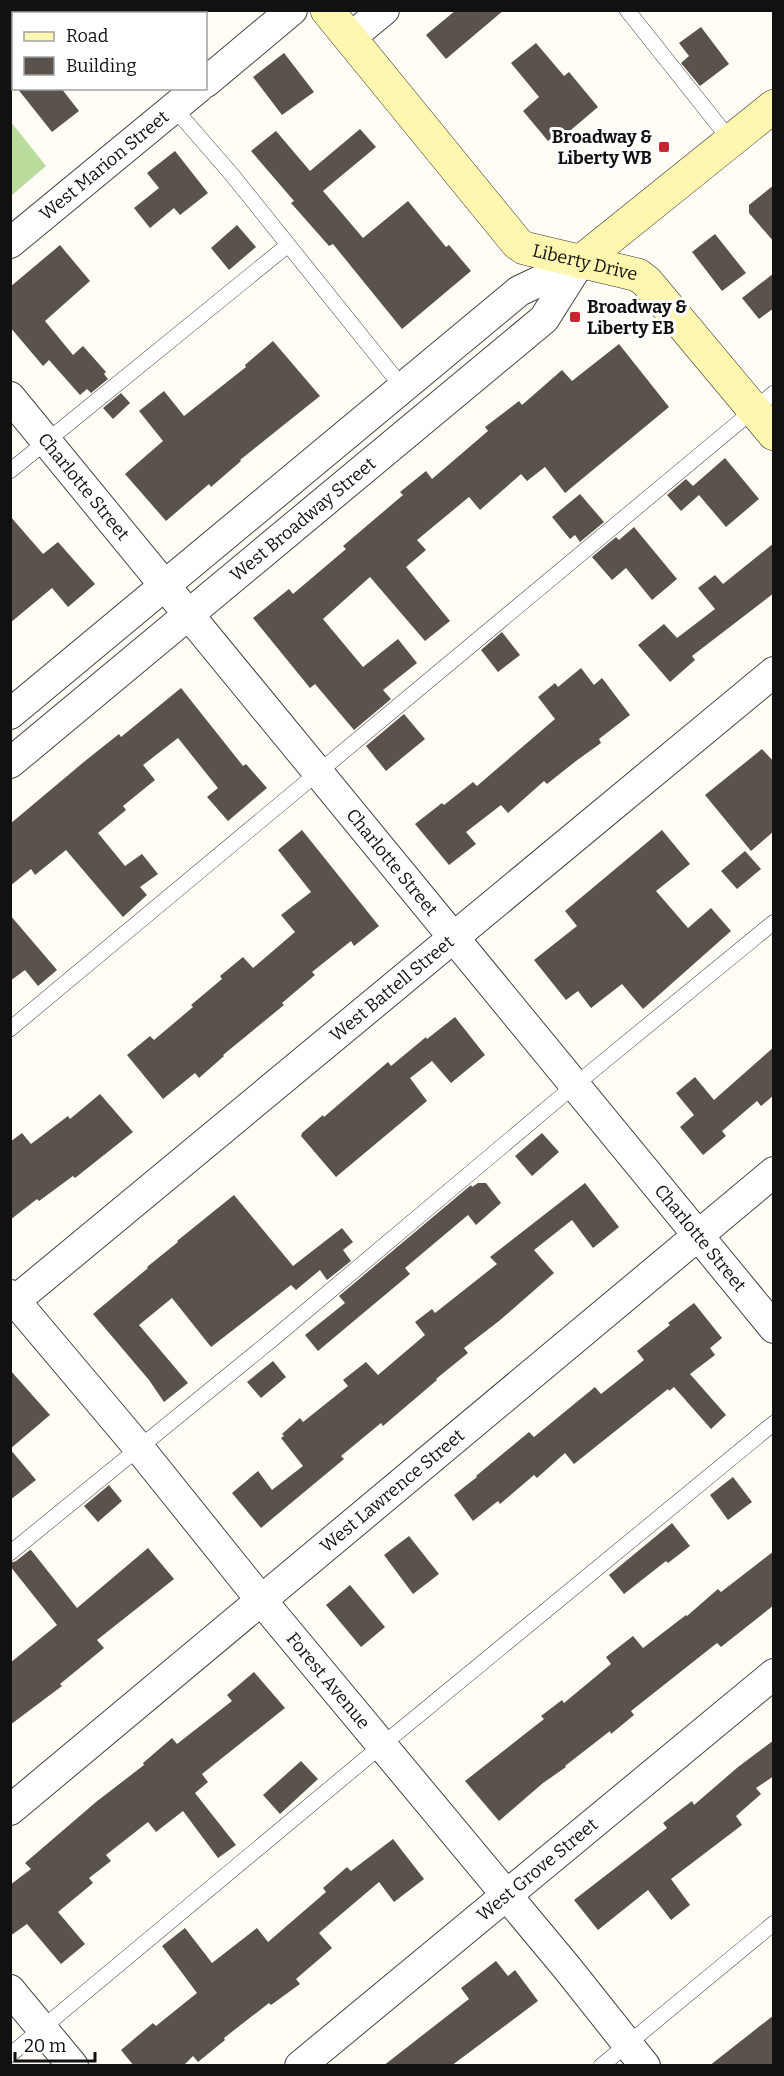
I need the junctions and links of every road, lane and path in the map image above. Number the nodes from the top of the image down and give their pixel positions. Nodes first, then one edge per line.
1 (292, 10) edge
2 (327, 10) edge
3 (384, 10) edge
4 (627, 10) edge
5 (350, 38) junction
6 (207, 81) edge
7 (196, 90) edge
8 (774, 106) edge
9 (174, 108) junction
10 (731, 141) junction
11 (10, 243) edge
12 (288, 245) junction
13 (580, 262) junction
14 (403, 388) junction
15 (10, 397) edge
16 (767, 412) edge
17 (46, 441) junction
18 (10, 471) edge
19 (164, 586) junction
20 (188, 614) junction
21 (774, 672) edge
22 (10, 714) edge
23 (10, 764) edge
24 (316, 772) junction
25 (774, 922) edge
26 (452, 937) junction
27 (10, 1029) edge
28 (574, 1085) junction
29 (774, 1172) edge
30 (698, 1235) junction
31 (12, 1300) edge
32 (774, 1328) edge
33 (774, 1423) edge
34 (139, 1449) junction
35 (10, 1553) edge
36 (261, 1600) junction
37 (774, 1674) edge
38 (381, 1746) junction
39 (10, 1810) edge
40 (507, 1896) junction
41 (774, 1923) edge
42 (10, 1990) edge
43 (42, 2028) junction
44 (10, 2055) edge
45 (636, 2055) edge
46 (73, 2066) edge
47 (300, 2066) edge
48 (601, 2066) edge

1 - 6 street
2 - 5 street, Liberty Drive
3 - 5 street
4 - 10 lane
5 - 13 street, Liberty Drive
7 - 9 street, West Marion Street
8 - 10 street, West Broadway Street
9 - 11 street, West Marion Street
9 - 12 lane
10 - 13 street, West Broadway Street
12 - 14 lane
12 - 17 lane
13 - 14 street, West Broadway Street
13 - 16 street, Liberty Drive
13 - 20 street, West Broadway Street
14 - 19 street, West Broadway Street
15 - 17 street, Charlotte Street
16 - 24 lane
17 - 18 lane
17 - 19 street, Charlotte Street
19 - 20 street, Charlotte Street
19 - 22 street, West Broadway Street
20 - 23 street, West Broadway Street
20 - 24 street, Charlotte Street
21 - 26 street, West Battell Street
24 - 26 street, Charlotte Street
24 - 27 lane
25 - 28 lane
26 - 28 street, Charlotte Street
26 - 31 street, West Battell Street
28 - 30 street, Charlotte Street
28 - 34 lane
29 - 30 street, West Lawrence Street
30 - 32 street, Charlotte Street
30 - 36 street, West Lawrence Street
31 - 34 street, Forest Avenue
33 - 38 lane
34 - 35 lane
34 - 36 street, Forest Avenue
36 - 38 street, Forest Avenue
36 - 39 street, West Lawrence Street
37 - 40 street, West Grove Street
38 - 40 street, Forest Avenue
38 - 43 lane
40 - 45 street, Forest Avenue
40 - 47 street, West Grove Street
41 - 45 lane
42 - 43 street
43 - 44 lane
43 - 46 street
45 - 48 lane

